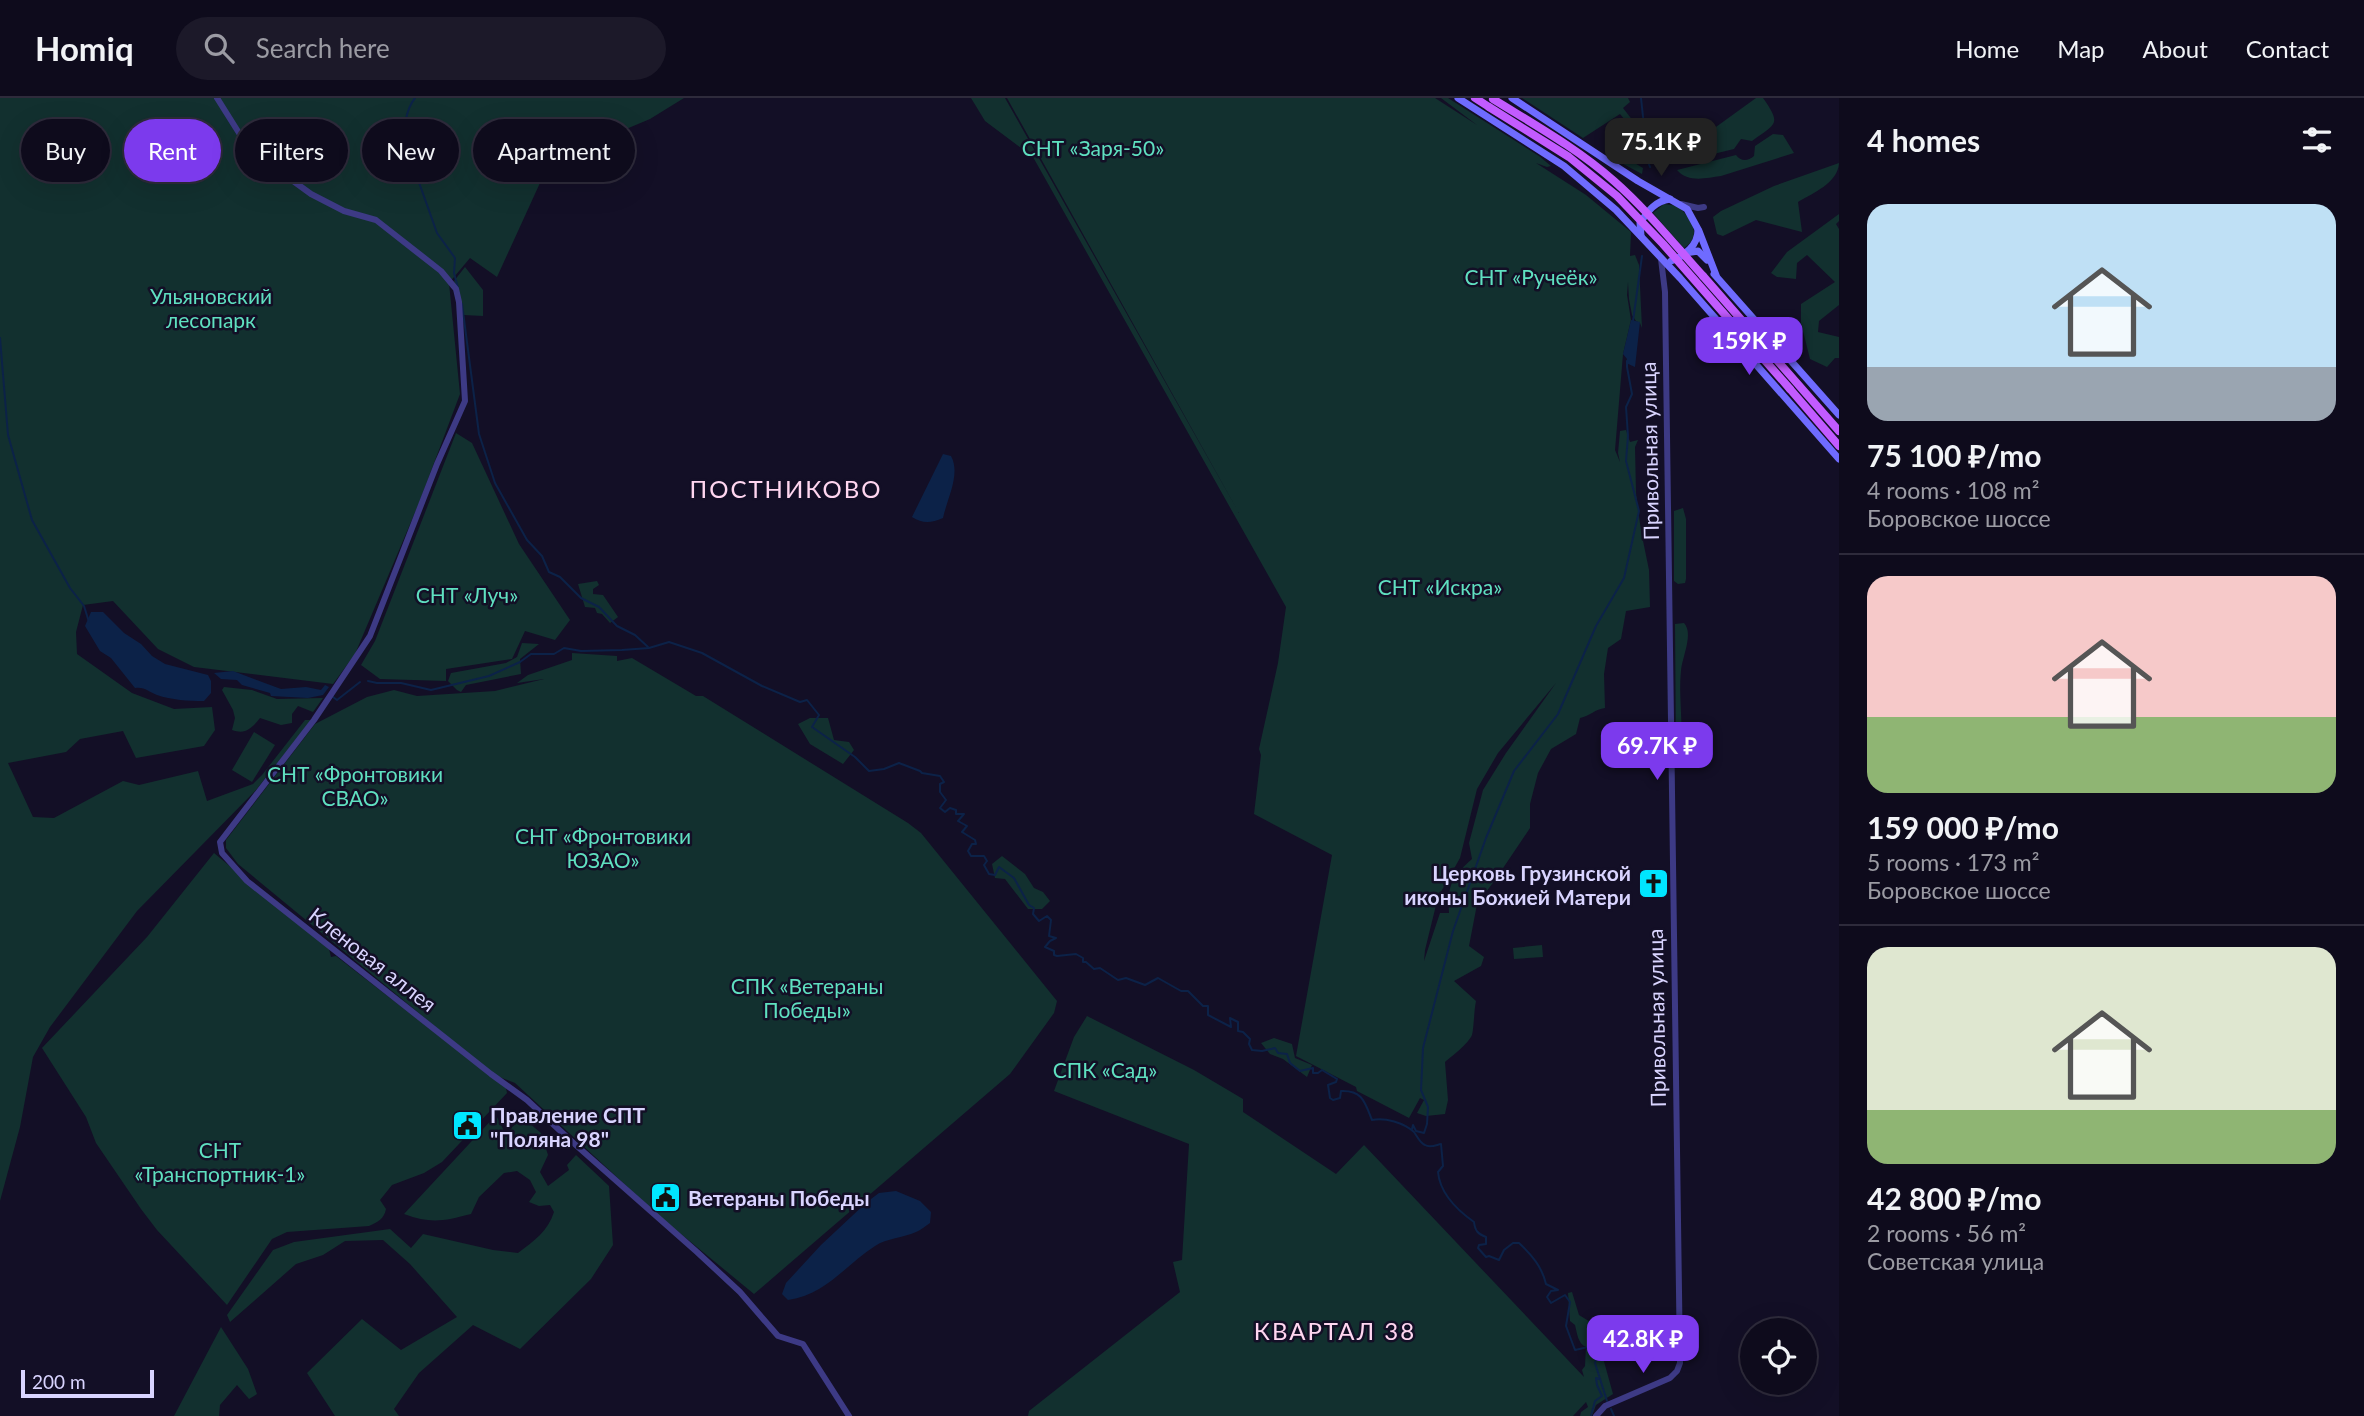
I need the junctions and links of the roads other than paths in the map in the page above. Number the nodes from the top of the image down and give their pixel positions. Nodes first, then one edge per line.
1 (218, 98) edge
2 (1458, 98) edge
3 (1475, 98) edge
4 (1512, 98) edge
5 (1491, 101) edge
6 (1639, 182) junction
7 (1670, 199) junction
8 (1681, 204) junction
9 (1651, 207) junction
10 (1697, 225) junction
11 (1641, 237) junction
12 (1656, 252) junction
13 (1681, 256) junction
14 (1666, 263) junction
15 (1716, 275) junction
16 (1680, 278) junction
17 (1664, 288) junction
18 (1793, 386) junction
19 (1839, 415) edge
20 (1839, 431) edge
21 (1839, 446) edge
22 (1839, 459) edge
23 (1600, 1411) edge
24 (849, 1416) edge

1 - 24 street, Кленовая аллея
2 - 11 main road
3 - 5 main road
4 - 6 main road
5 - 18 main road, bridge
6 - 7 main road
6 - 9 main road
7 - 8 main road
7 - 9 main road
8 - 10 main road
8 - 10 street
9 - 11 main road
10 - 13 main road
10 - 15 main road
11 - 12 main road
12 - 14 main road
12 - 17 street
13 - 14 main road
13 - 15 main road
14 - 16 main road
14 - 17 street
15 - 19 main road
16 - 17 street
16 - 22 main road
17 - 23 street, Привольная улица
18 - 20 main road
18 - 21 main road

